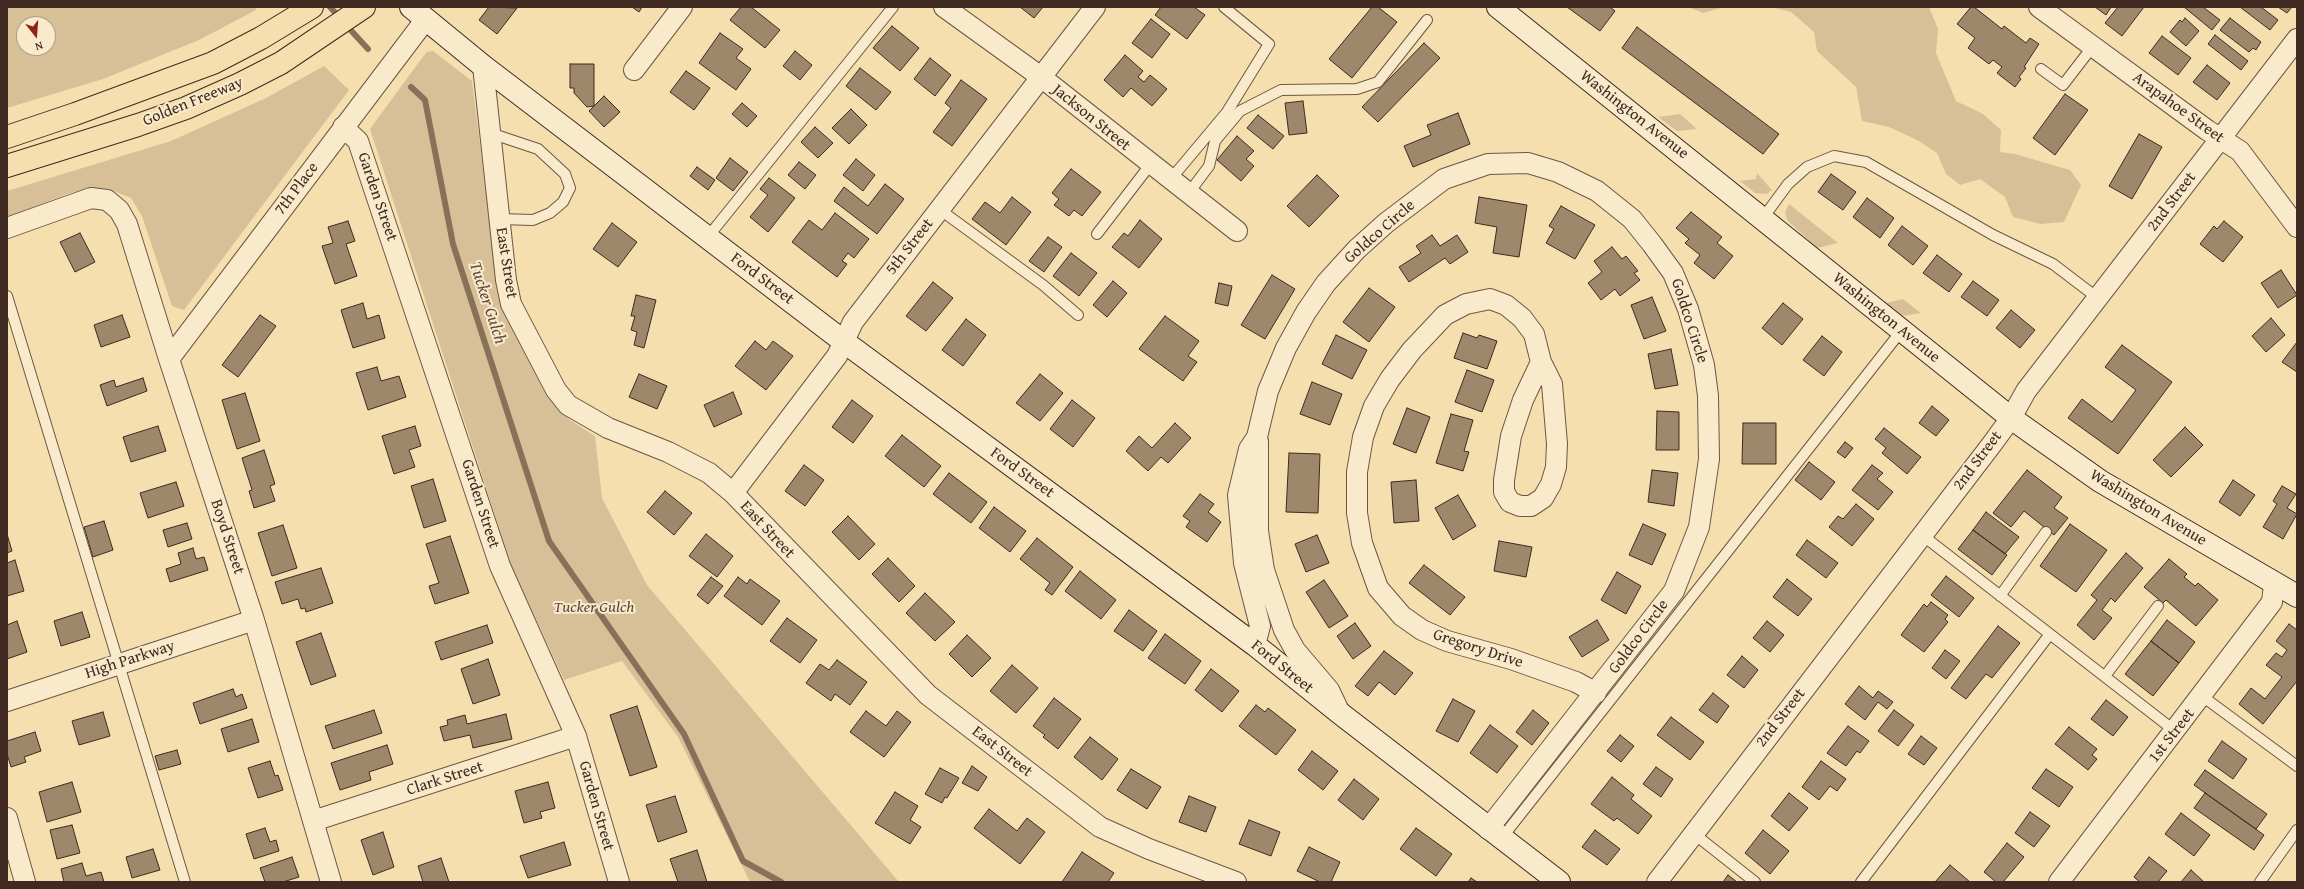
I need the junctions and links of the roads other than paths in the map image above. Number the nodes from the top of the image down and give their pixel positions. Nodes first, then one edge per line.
1 (312, 7) edge
2 (364, 7) edge
3 (682, 7) edge
4 (893, 7) edge
5 (944, 7) edge
6 (1095, 7) edge
7 (1224, 7) edge
8 (1498, 7) edge
9 (2039, 7) edge
10 (418, 13) edge
11 (1427, 20) dead end
12 (2297, 39) edge
13 (2093, 46) junction
14 (483, 66) junction
15 (2041, 69) dead end
16 (634, 70) dead end
17 (1041, 77) junction
18 (343, 127) junction
19 (490, 133) junction
20 (7, 137) edge
21 (2221, 140) junction
22 (1150, 165) junction
23 (7, 166) edge
24 (1170, 180) junction
25 (1188, 194) junction
26 (939, 210) junction
27 (1764, 218) junction
28 (500, 219) junction
29 (2297, 227) edge
30 (7, 228) edge
31 (1237, 231) dead end
32 (1097, 234) dead end
33 (708, 238) junction
34 (7, 296) edge
35 (2099, 299) junction
36 (1078, 315) dead end
37 (1902, 330) junction
38 (843, 341) junction
39 (168, 359) junction
40 (1541, 362) junction
41 (2011, 418) junction
42 (1257, 437) junction
43 (733, 493) junction
44 (2046, 532) dead end
45 (1922, 535) junction
46 (2274, 585) junction
47 (2000, 596) junction
48 (2297, 596) edge
49 (2158, 606) dead end
50 (254, 620) junction
51 (2050, 634) junction
52 (1255, 645) junction
53 (118, 664) junction
54 (2105, 676) junction
55 (1596, 693) junction
56 (2202, 696) junction
57 (7, 700) edge
58 (1341, 714) junction
59 (2175, 731) junction
60 (576, 736) junction
61 (2297, 766) edge
62 (7, 818) edge
63 (313, 821) junction
64 (2297, 830) edge
65 (1693, 833) junction
66 (1495, 834) junction
67 (25, 882) edge
68 (185, 882) edge
69 (331, 882) edge
70 (619, 882) edge
71 (1236, 882) edge
72 (1559, 882) edge
73 (1657, 882) edge
74 (1755, 882) edge
75 (1861, 882) edge
76 (2059, 882) edge
77 (2260, 882) edge

1 - 20 highway, Golden Freeway
2 - 23 highway, Golden Freeway
3 - 16 street
4 - 33 lane
5 - 17 street, Jackson Street
6 - 17 street, 5th Street
7 - 24 lane
8 - 27 street, Washington Avenue
9 - 13 street, Arapahoe Street
10 - 14 street, Ford Street
10 - 18 street, 7th Place
11 - 25 lane
12 - 21 street, 2nd Street
13 - 15 lane
13 - 21 street, Arapahoe Street
14 - 19 street, East Street
14 - 33 street, Ford Street
17 - 22 street, Jackson Street
17 - 26 street, 5th Street
18 - 39 street, 7th Place
18 - 60 street, Garden Street
19 - 28 street, East Street
19 - 28 lane
21 - 29 street, Arapahoe Street
21 - 35 street, 2nd Street
22 - 24 street, Jackson Street
22 - 32 lane
24 - 25 street, Jackson Street
25 - 31 street, Jackson Street
26 - 36 lane
26 - 38 street, 5th Street
27 - 35 lane
27 - 37 street, Washington Avenue
28 - 43 street, East Street
30 - 39 street, Boyd Street
33 - 38 street, Ford Street
34 - 53 lane
35 - 41 street, 2nd Street
37 - 41 street, Washington Avenue
37 - 66 lane
38 - 43 street, 5th Street
38 - 52 street, Ford Street
39 - 50 street, Boyd Street
40 - 40 street, Gregory Drive
40 - 55 street, Gregory Drive
41 - 45 street, 2nd Street
41 - 46 street, Washington Avenue
42 - 52 street, Goldco Circle
42 - 55 street, Goldco Circle
42 - 58 street, Goldco Circle
43 - 71 street, East Street
44 - 47 lane
45 - 47 lane
45 - 65 street, 2nd Street
46 - 48 street, Washington Avenue
46 - 56 street, 1st Street
47 - 51 lane
49 - 54 lane
50 - 53 street, High Parkway
50 - 63 street, Boyd Street
51 - 54 lane
51 - 75 lane
52 - 58 street, Ford Street
53 - 57 street, High Parkway
53 - 68 lane
54 - 59 lane
55 - 66 street, Goldco Circle
56 - 59 street, 1st Street
56 - 61 lane
58 - 66 street, Ford Street
59 - 76 street, 1st Street
60 - 63 street, Clark Street
60 - 70 street, Garden Street
62 - 67 street
63 - 69 street, Boyd Street
64 - 77 lane
65 - 73 street, 2nd Street
65 - 74 lane
66 - 72 street, Ford Street

